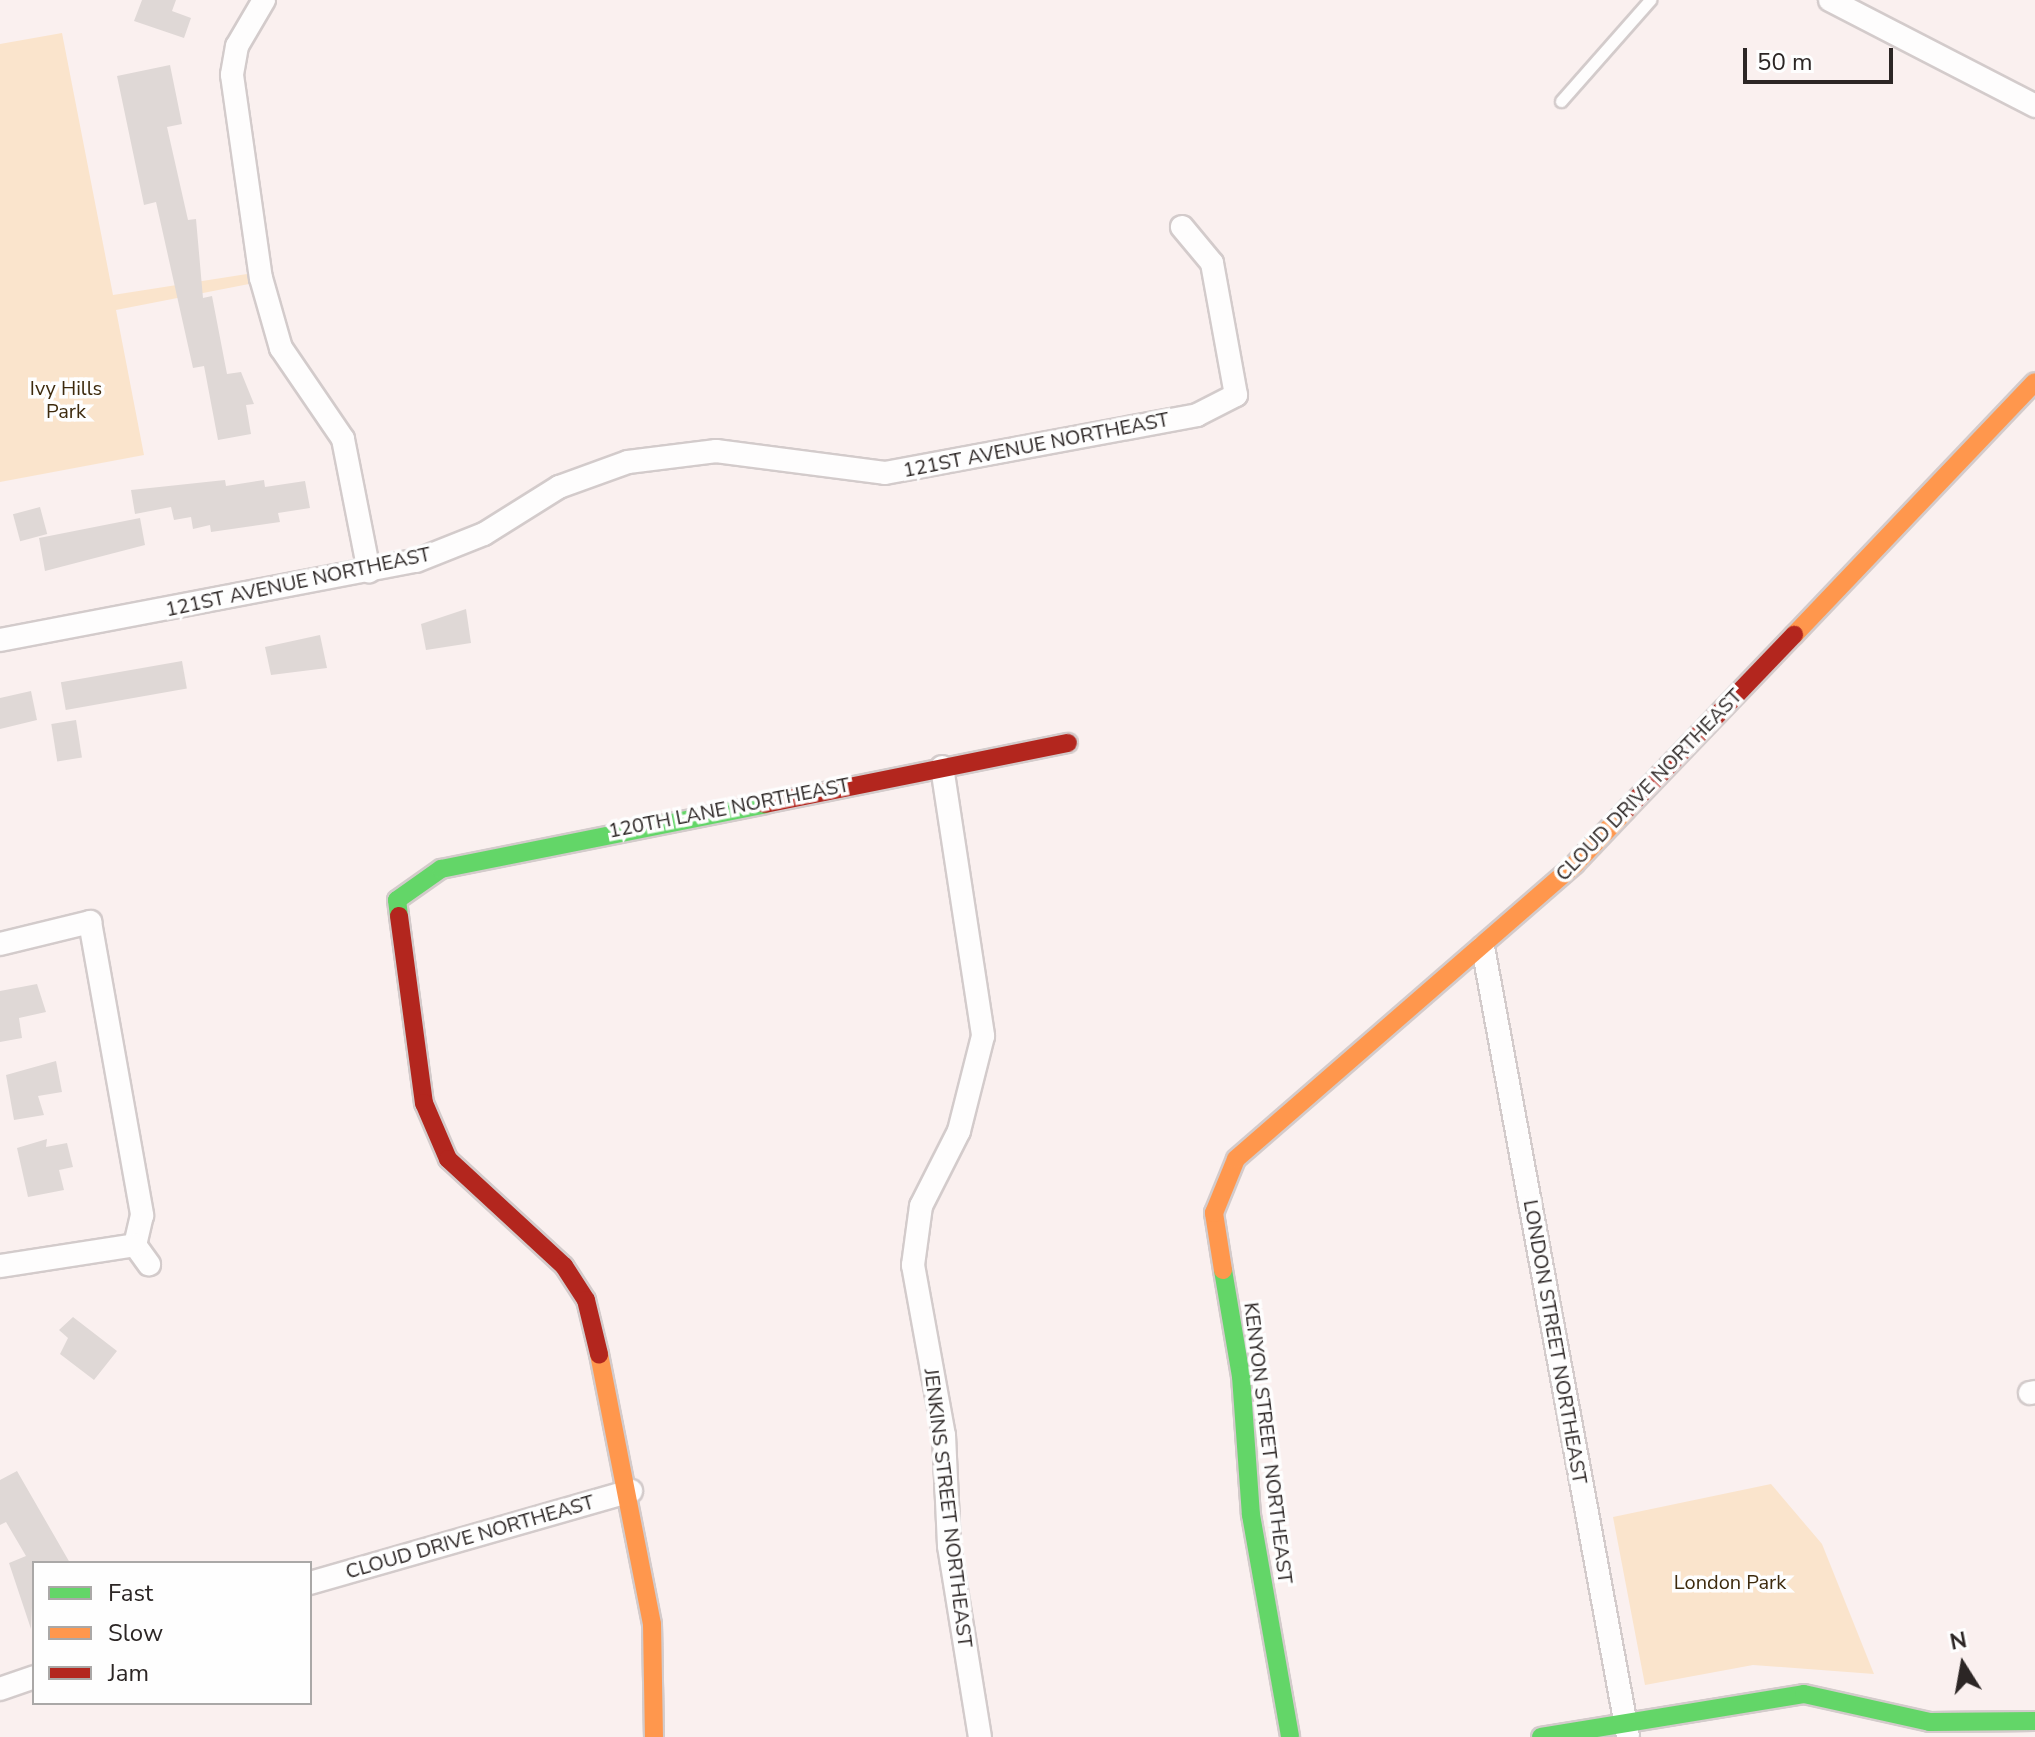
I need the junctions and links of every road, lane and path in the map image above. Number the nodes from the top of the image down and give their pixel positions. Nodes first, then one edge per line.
1 (264, 0) edge
2 (1650, 0) edge
3 (1830, 0) edge
4 (1561, 101) dead end
5 (2035, 106) edge
6 (1182, 227) dead end
7 (2035, 382) edge
8 (369, 571) junction
9 (0, 640) edge
10 (1068, 743) dead end
11 (942, 767) junction
12 (0, 944) edge
13 (1483, 947) junction
14 (1236, 1159) joint
15 (135, 1245) junction
16 (149, 1264) dead end
17 (0, 1266) edge
18 (631, 1491) junction
19 (312, 1582) edge
20 (32, 1678) edge
21 (0, 1689) edge
22 (2035, 1721) edge
23 (1627, 1729) edge
24 (654, 1737) edge
25 (980, 1737) edge
26 (1290, 1737) edge
27 (1541, 1737) edge

1 - 8 street
2 - 4 lane
3 - 5 street
6 - 8 street, 121ST AVENUE NORTHEAST
7 - 13 street, CLOUD DRIVE NORTHEAST
8 - 9 street, 121ST AVENUE NORTHEAST
10 - 11 street, 120TH LANE NORTHEAST
11 - 18 street, 120TH LANE NORTHEAST
11 - 25 street, JENKINS STREET NORTHEAST
12 - 15 street
13 - 14 street, CLOUD DRIVE NORTHEAST
13 - 23 street, LONDON STREET NORTHEAST
14 - 26 street, KENYON STREET NORTHEAST
15 - 16 street
15 - 17 street
18 - 19 street, CLOUD DRIVE NORTHEAST
18 - 24 street
20 - 21 street
22 - 23 street
23 - 27 street

